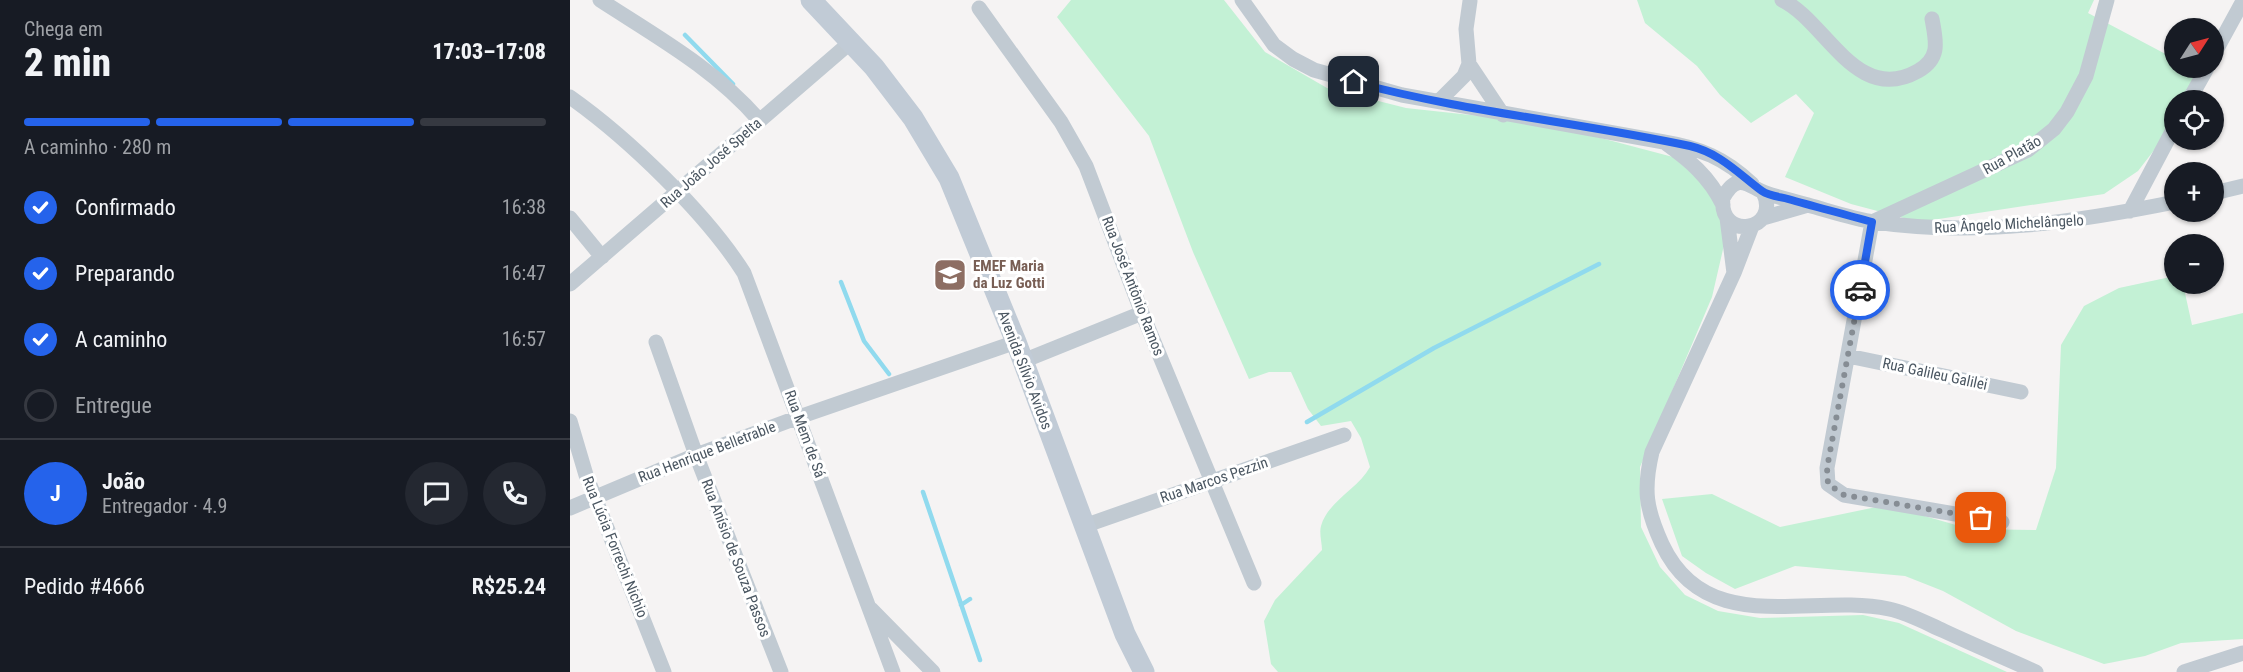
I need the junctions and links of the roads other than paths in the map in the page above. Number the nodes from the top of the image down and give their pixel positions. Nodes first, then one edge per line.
1 (600, 0) edge
2 (811, 0) edge
3 (1242, 0) edge
4 (1470, 0) edge
5 (1782, 0) edge
6 (2108, 0) edge
7 (2243, 1) edge
8 (979, 8) dead end
9 (1932, 19) dead end
10 (2224, 36) edge
11 (852, 41) junction
12 (1470, 64) junction
13 (570, 97) edge
14 (1440, 100) junction
15 (1503, 115) junction
16 (759, 120) junction
17 (1664, 142) junction
18 (2164, 147) edge
19 (2243, 186) edge
20 (1757, 188) junction
21 (2224, 191) edge
22 (677, 193) junction
23 (2164, 204) edge
24 (1808, 205) junction
25 (1725, 211) junction
26 (2130, 211) junction
27 (570, 218) edge
28 (1757, 222) junction
29 (1872, 222) junction
30 (602, 257) junction
31 (1734, 273) junction
32 (570, 284) edge
33 (1142, 313) junction
34 (656, 342) dead end
35 (1019, 352) junction
36 (1848, 356) junction
37 (2022, 393) dead end
38 (799, 417) junction
39 (570, 421) edge
40 (1344, 435) dead end
41 (696, 455) junction
42 (1213, 479) junction
43 (596, 497) junction
44 (570, 507) edge
45 (2002, 522) dead end
46 (1083, 526) junction
47 (1254, 583) dead end
48 (867, 605) junction
49 (2243, 652) edge
50 (664, 672) edge
51 (781, 672) edge
52 (893, 672) edge
53 (933, 672) edge
54 (1144, 672) edge
55 (2036, 672) edge
56 (2184, 672) edge

1 - 16 street
2 - 11 main road, Avenida Sílvio Avidos
3 - 14 street
4 - 12 street
5 - 9 street
6 - 29 street, Rua Platão
7 - 10 street
8 - 33 street, Rua José Antônio Ramos
11 - 16 street, Rua João José Spelta
11 - 35 main road, Avenida Sílvio Avidos
12 - 14 street
12 - 15 street
13 - 22 street, Rua Mem de Sá
14 - 15 street
15 - 17 street
16 - 22 street, Rua João José Spelta
17 - 20 street
17 - 25 street
18 - 26 street
19 - 21 street
20 - 24 street, Rua Ângelo Michelângelo
20 - 25 street
20 - 28 street
22 - 30 street, Rua João José Spelta
22 - 38 street, Rua Mem de Sá
23 - 26 street, Rua Ângelo Michelângelo
24 - 28 street
24 - 29 street, Rua Ângelo Michelângelo
25 - 28 street
25 - 31 street
26 - 29 street, Rua Ângelo Michelângelo
27 - 30 street
28 - 31 street
29 - 36 street
30 - 32 street, Rua João José Spelta
31 - 55 street
33 - 35 street, Rua Henrique Belletrable
33 - 42 street, Rua José Antônio Ramos
34 - 41 street, Rua Anísio de Souza Passos
35 - 38 street, Rua Henrique Belletrable
35 - 46 main road, Avenida Sílvio Avidos
36 - 37 street, Rua Galileu Galilei
36 - 45 street
38 - 41 street, Rua Henrique Belletrable
38 - 48 street, Rua Mem de Sá
39 - 43 street, Rua Lúcia Forrechi Nichio
40 - 42 street, Rua Marcos Pezzin
41 - 43 street, Rua Henrique Belletrable
41 - 51 street, Rua Anísio de Souza Passos
42 - 46 street, Rua Marcos Pezzin
42 - 47 street, Rua José Antônio Ramos
43 - 44 street, Rua Henrique Belletrable
43 - 50 street, Rua Lúcia Forrechi Nichio
46 - 54 main road, Avenida Sílvio Avidos
48 - 52 street
48 - 53 street, Rua Mem de Sá
49 - 56 street

